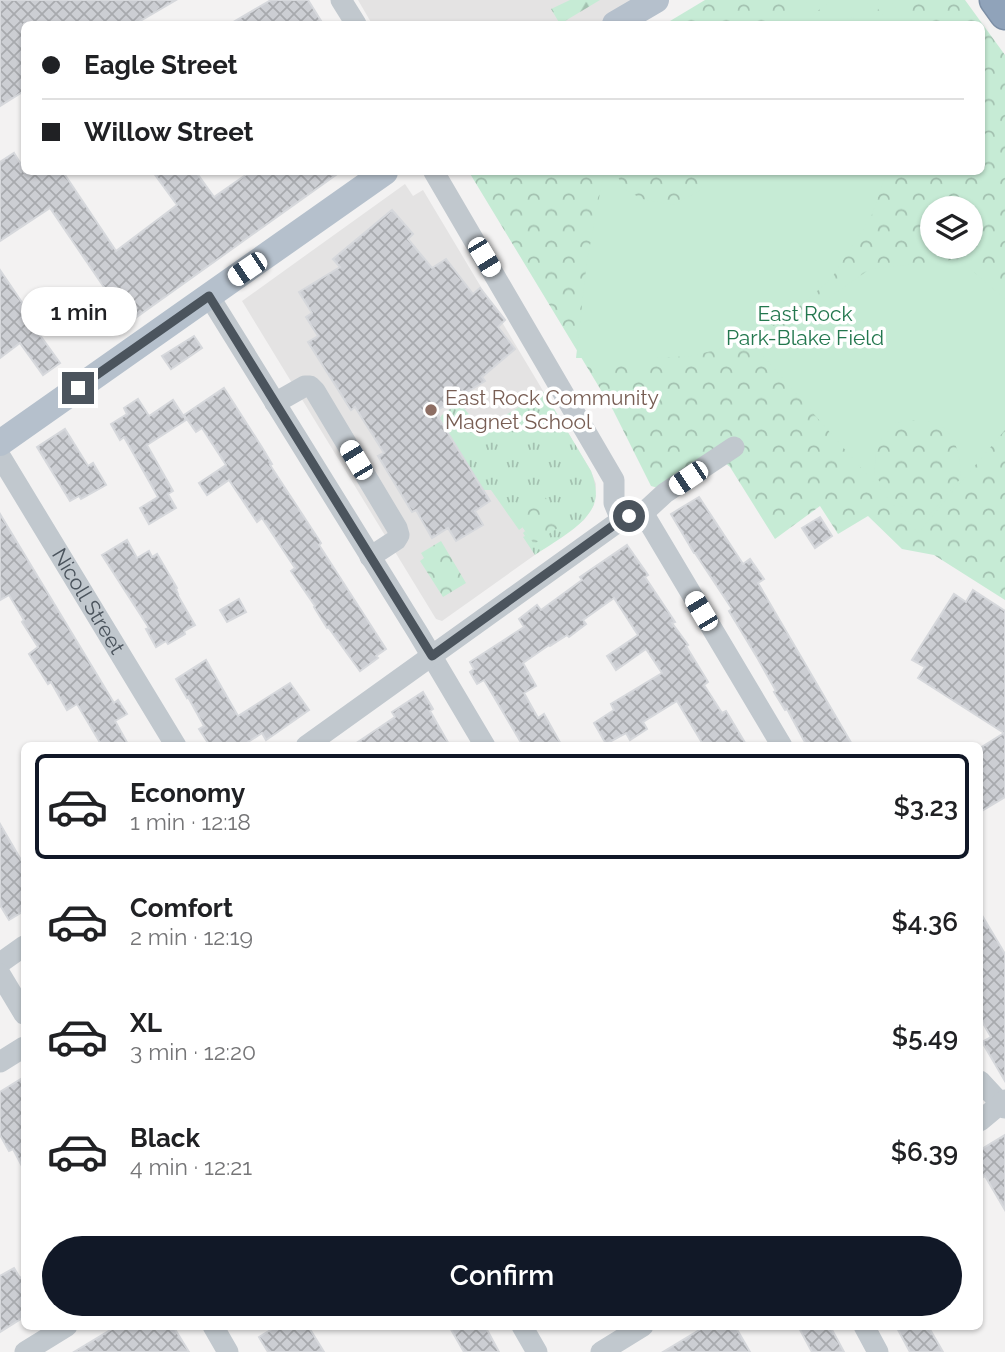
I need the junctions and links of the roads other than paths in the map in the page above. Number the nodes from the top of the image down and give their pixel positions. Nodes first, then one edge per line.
1 (341, 0) edge
2 (656, 0) edge
3 (995, 0) edge
4 (1005, 14) edge
5 (354, 21) edge
6 (620, 21) edge
7 (381, 175) edge
8 (435, 175) edge
9 (209, 296) junction
10 (275, 403) junction
11 (0, 443) edge
12 (734, 447) dead end
13 (0, 456) edge
14 (630, 518) junction
15 (370, 557) junction
16 (432, 656) junction
17 (174, 742) edge
18 (312, 742) edge
19 (483, 742) edge
20 (780, 742) edge
21 (21, 948) edge
22 (0, 962) edge
23 (0, 974) edge
24 (21, 1009) edge
25 (21, 1049) edge
26 (0, 1062) edge
27 (983, 1084) edge
28 (1004, 1104) edge
29 (983, 1119) edge
30 (61, 1330) edge
31 (215, 1330) edge
32 (524, 1330) edge
33 (637, 1330) edge
34 (866, 1330) edge
35 (25, 1352) edge
36 (228, 1352) edge
37 (537, 1352) edge
38 (601, 1352) edge
39 (878, 1352) edge

1 - 5 street
2 - 6 main road
3 - 4 highway
7 - 9 main road
8 - 14 street
9 - 10 street
9 - 11 main road
10 - 15 street
10 - 15 street
12 - 14 street
13 - 17 street, Nicoll Street
14 - 16 street
14 - 20 street
15 - 16 street
16 - 18 street
16 - 19 street
21 - 22 street
23 - 24 street
25 - 26 street
27 - 28 street
28 - 29 street
30 - 35 street
31 - 36 street
32 - 37 street
33 - 38 street
34 - 39 street

